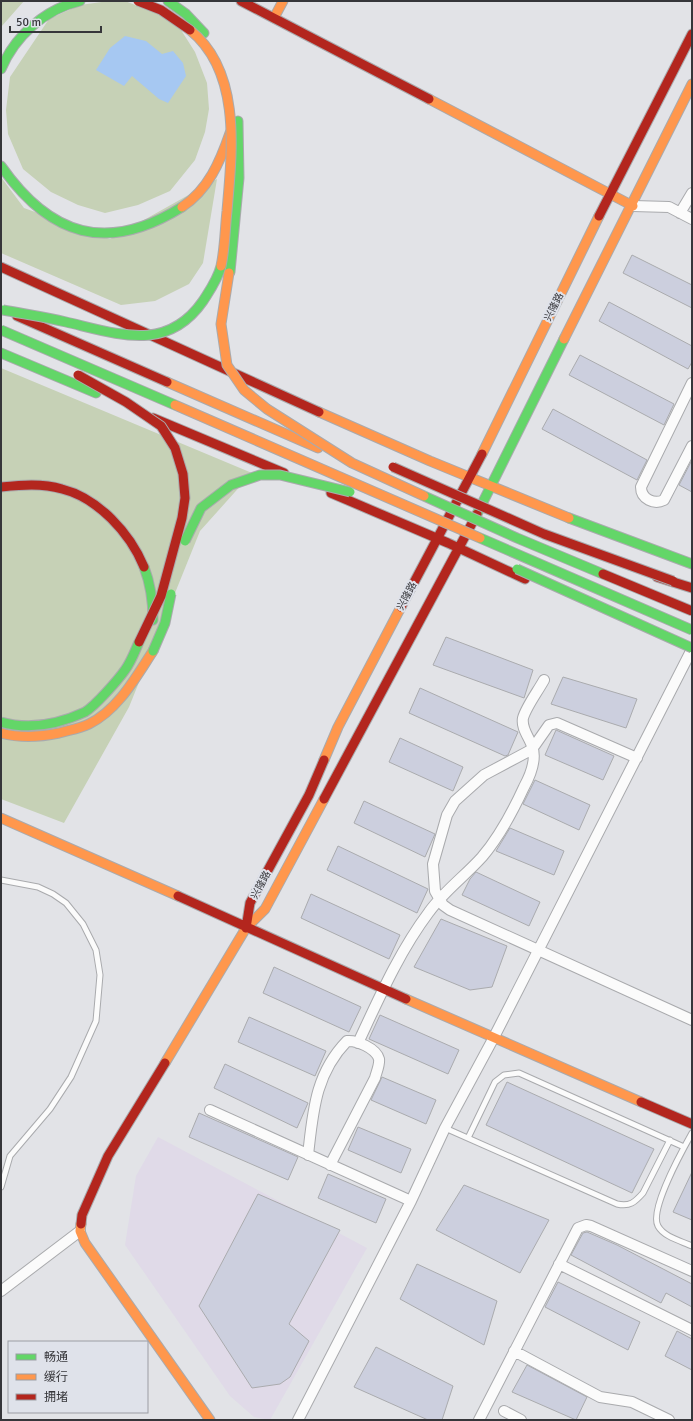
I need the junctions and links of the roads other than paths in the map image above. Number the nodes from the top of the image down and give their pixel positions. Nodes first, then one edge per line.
1 (80, 1) edge
2 (138, 1) edge
3 (146, 1) edge
4 (157, 1) edge
5 (168, 1) edge
6 (241, 1) edge
7 (283, 1) edge
8 (44, 6) dead end
9 (274, 18) junction
10 (692, 34) edge
11 (1, 50) edge
12 (1, 69) edge
13 (692, 84) edge
14 (220, 121) dead end
15 (219, 136) dead end
16 (2, 162) edge
17 (195, 192) junction
18 (692, 193) edge
19 (610, 194) junction
20 (632, 206) junction
21 (680, 213) junction
22 (692, 219) edge
23 (1, 267) edge
24 (2, 310) edge
25 (1, 330) edge
26 (12, 335) junction
27 (1, 353) edge
28 (692, 382) edge
29 (286, 420) junction
30 (333, 440) dead end
31 (692, 446) edge
32 (352, 463) junction
33 (384, 463) dead end
34 (470, 476) junction
35 (492, 485) junction
36 (1, 487) edge
37 (335, 488) junction
38 (1, 494) edge
39 (406, 507) junction
40 (438, 538) junction
41 (517, 538) junction
42 (459, 548) junction
43 (511, 553) junction
44 (692, 564) edge
45 (136, 574) dead end
46 (673, 581) junction
47 (692, 588) edge
48 (692, 611) edge
49 (140, 618) dead end
50 (692, 630) edge
51 (691, 651) edge
52 (544, 680) dead end
53 (1, 718) edge
54 (1, 722) edge
55 (1, 727) edge
56 (1, 733) edge
57 (533, 748) junction
58 (637, 758) junction
59 (1, 818) edge
60 (1, 880) edge
61 (439, 900) junction
62 (246, 928) junction
63 (538, 950) junction
64 (383, 989) junction
65 (692, 1020) edge
66 (493, 1038) junction
67 (358, 1043) junction
68 (210, 1110) dead end
69 (692, 1124) edge
70 (445, 1128) junction
71 (692, 1133) edge
72 (468, 1138) junction
73 (670, 1140) junction
74 (684, 1147) junction
75 (308, 1155) junction
76 (330, 1165) junction
77 (1, 1187) edge
78 (411, 1201) junction
79 (80, 1231) junction
80 (692, 1246) edge
81 (559, 1264) junction
82 (692, 1271) edge
83 (1, 1291) edge
84 (692, 1330) edge
85 (514, 1351) junction
86 (504, 1411) dead end
87 (210, 1420) edge
88 (298, 1420) edge
89 (479, 1420) edge
90 (521, 1420) edge
91 (669, 1420) edge

1 - 12 main road
2 - 24 main road, bridge
3 - 14 main road
4 - 17 main road
5 - 29 main road, bridge
6 - 9 main road
7 - 9 main road
8 - 11 main road
9 - 19 main road
10 - 19 main road, 兴隆路
13 - 20 main road, 兴隆路
15 - 17 main road
16 - 17 main road
18 - 21 street
19 - 20 main road
19 - 34 main road, 兴隆路
20 - 21 street
20 - 35 main road, 兴隆路
21 - 22 street
23 - 34 main road
24 - 32 main road, bridge
25 - 26 main road, bridge
26 - 39 main road, bridge
26 - 54 main road, bridge
27 - 40 main road
28 - 31 street
29 - 30 main road, bridge
29 - 32 main road, bridge
32 - 41 main road, bridge
33 - 46 main road, bridge
34 - 35 main road
34 - 40 main road, 兴隆路
35 - 42 main road, 兴隆路
35 - 44 main road
36 - 55 main road, bridge
37 - 39 main road, bridge
37 - 51 main road, bridge
37 - 56 main road, bridge
38 - 45 main road
39 - 43 main road, bridge
40 - 42 main road
40 - 62 main road, 兴隆路
41 - 46 main road, bridge
41 - 48 main road, bridge
42 - 51 main road
42 - 62 main road, 兴隆路
43 - 50 main road, bridge
43 - 51 main road, bridge
46 - 47 main road
49 - 53 main road, bridge
51 - 58 street
52 - 57 street
57 - 58 street
57 - 61 street
57 - 61 street
58 - 63 street
59 - 62 main road
60 - 77 lane
61 - 63 street
61 - 64 street
62 - 64 main road
62 - 79 main road
63 - 65 street
63 - 66 street
64 - 66 main road
64 - 67 street
66 - 69 main road
66 - 70 street
67 - 75 street
67 - 76 street
68 - 75 street
70 - 72 lane
70 - 78 street
71 - 74 lane
72 - 73 lane
72 - 73 lane
73 - 74 lane
74 - 80 lane
75 - 76 street
76 - 78 street
78 - 88 street
79 - 83 street
79 - 87 main road
81 - 82 street
81 - 84 street
81 - 85 street
85 - 89 street
85 - 91 street
86 - 90 street

